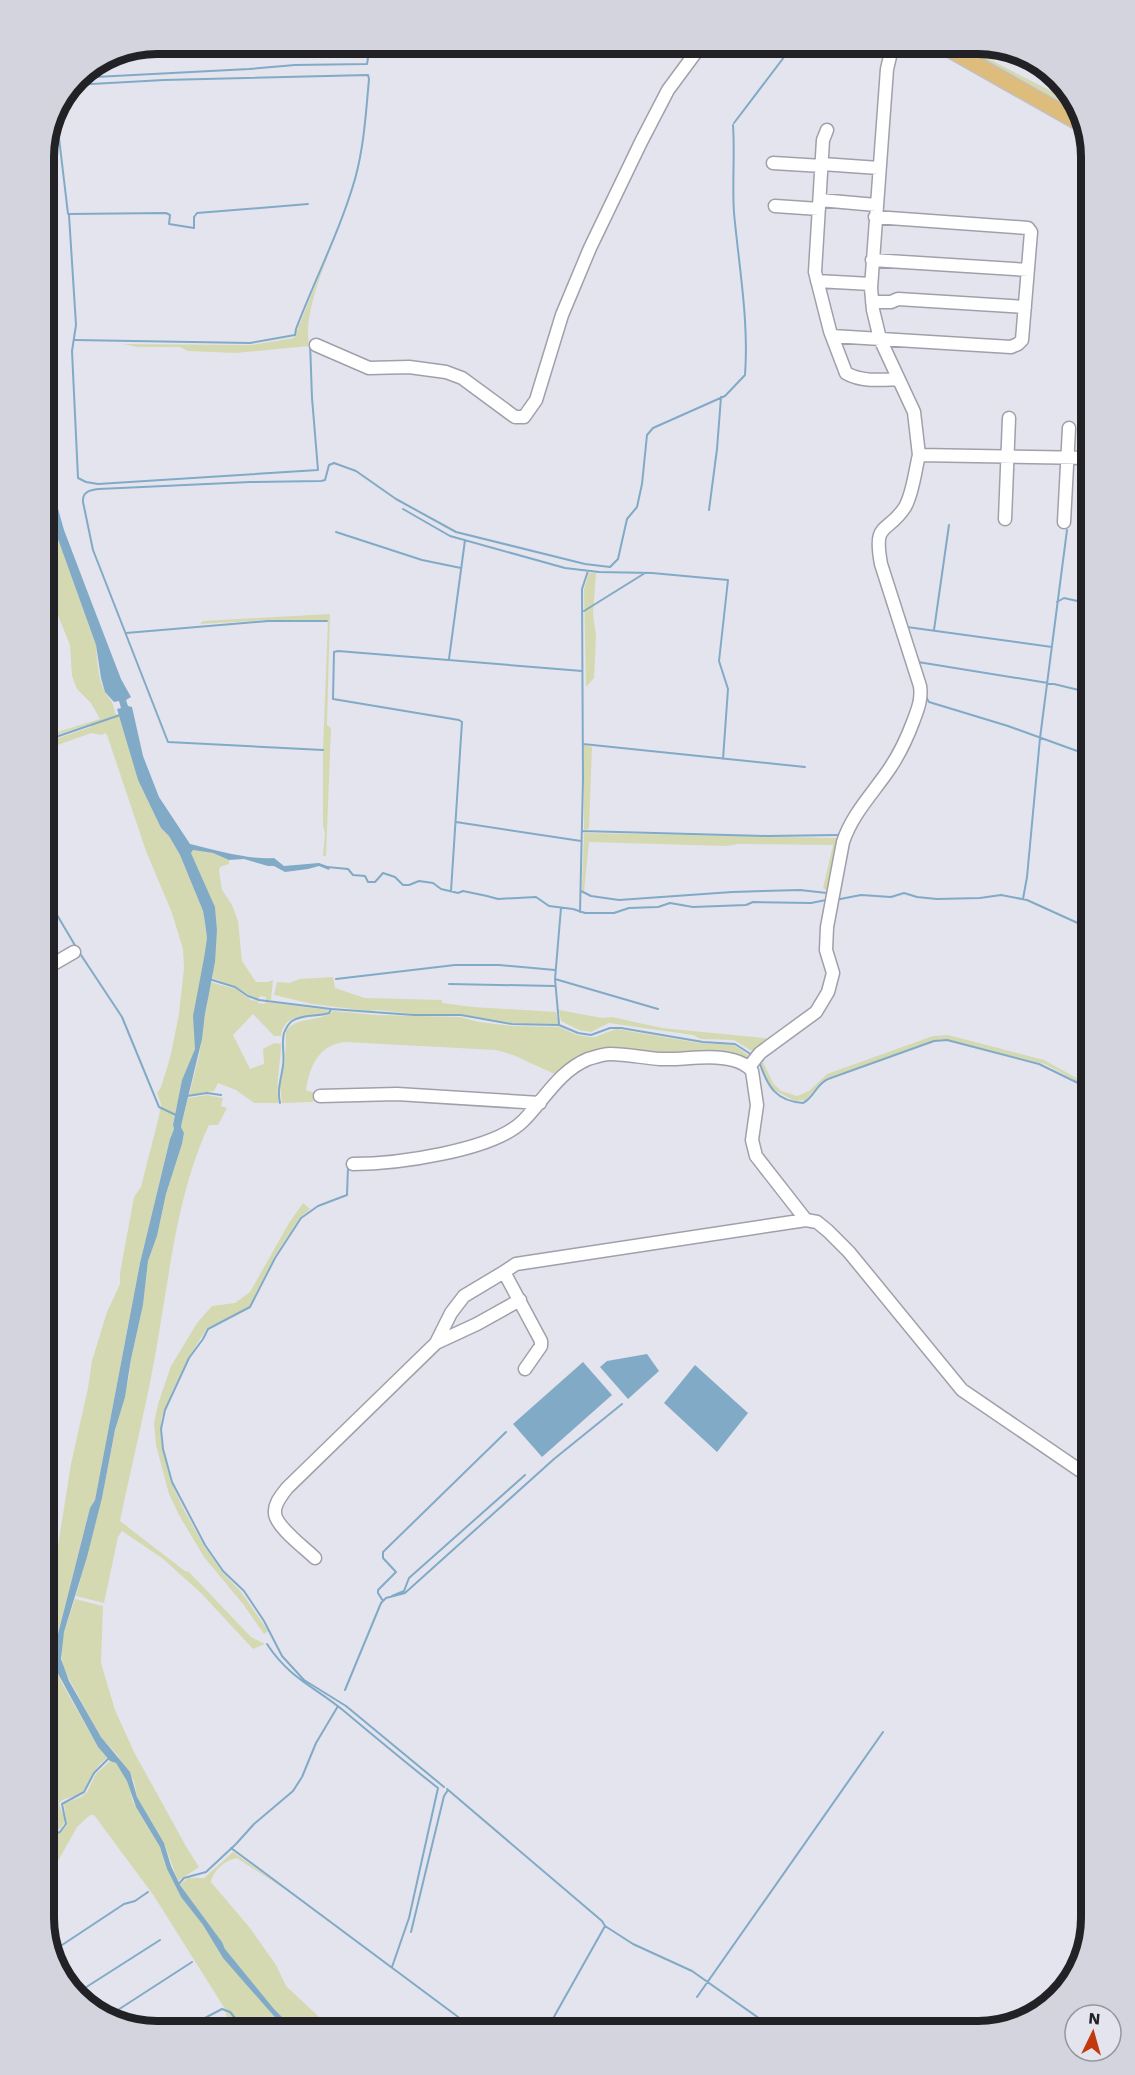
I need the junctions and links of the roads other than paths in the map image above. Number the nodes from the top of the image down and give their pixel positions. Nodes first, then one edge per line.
1 (695, 54) edge
2 (891, 54) edge
3 (958, 54) edge
4 (1074, 120) edge
5 (827, 130) dead end
6 (773, 163) dead end
7 (822, 165) junction
8 (879, 168) junction
9 (819, 205) junction
10 (775, 206) dead end
11 (876, 211) junction
12 (872, 260) junction
13 (1028, 270) junction
14 (818, 281) junction
15 (871, 284) junction
16 (872, 302) junction
17 (1025, 307) junction
18 (832, 336) junction
19 (880, 339) junction
20 (316, 345) dead end
21 (898, 379) junction
22 (1009, 418) dead end
23 (1069, 428) dead end
24 (919, 455) junction
25 (1007, 457) junction
26 (1068, 458) junction
27 (1081, 458) edge
28 (1005, 519) dead end
29 (1064, 522) dead end
30 (74, 952) dead end
31 (54, 962) edge
32 (749, 1067) junction
33 (320, 1096) dead end
34 (540, 1103) junction
35 (353, 1164) dead end
36 (806, 1220) junction
37 (504, 1272) junction
38 (520, 1300) junction
39 (436, 1343) junction
40 (525, 1369) dead end
41 (1081, 1471) edge
42 (315, 1558) dead end

1 - 20 street
2 - 8 street
3 - 4 main road
5 - 7 street
6 - 7 street
7 - 8 street
7 - 9 street
8 - 11 street
9 - 10 street
9 - 11 street
9 - 14 street
11 - 12 street
11 - 13 street
12 - 13 street
12 - 15 street
13 - 17 street
14 - 15 street
14 - 18 street
15 - 16 street
16 - 17 street
16 - 19 street
17 - 19 street
18 - 19 street
18 - 21 street
19 - 21 street
21 - 24 street
22 - 25 street
23 - 26 street
24 - 25 street
24 - 32 street
25 - 26 street
25 - 28 street
26 - 27 street
26 - 29 street
30 - 31 street
32 - 34 street
32 - 36 street
33 - 34 street
34 - 35 street
36 - 37 street
36 - 41 street
37 - 38 street
37 - 39 street
38 - 39 street
38 - 40 street
39 - 42 street

